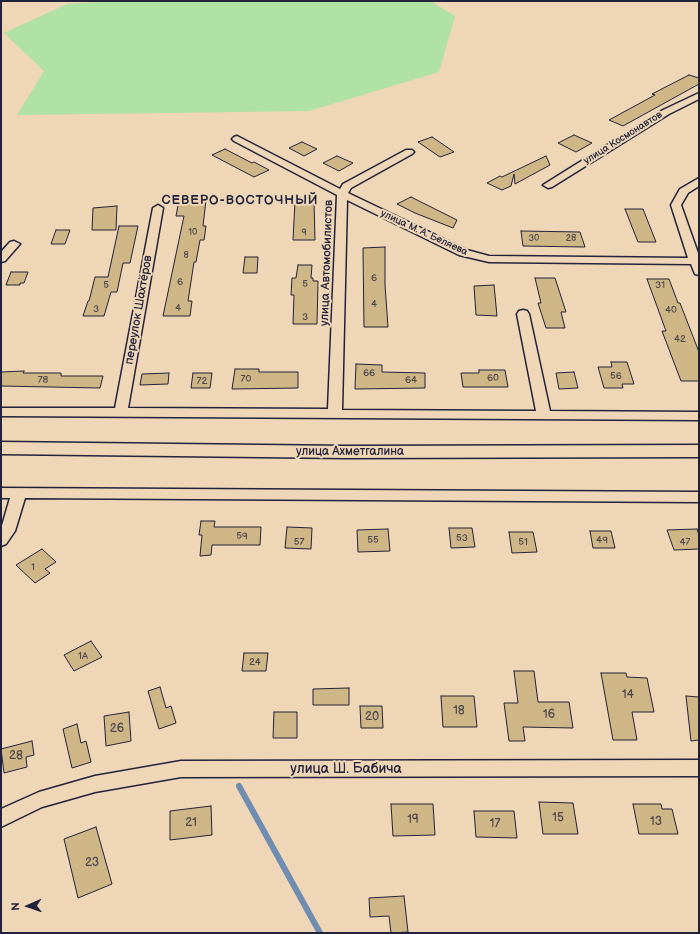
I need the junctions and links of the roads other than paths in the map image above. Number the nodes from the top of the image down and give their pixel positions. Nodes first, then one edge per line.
1 (699, 96) edge
2 (237, 139) dead end
3 (409, 152) dead end
4 (699, 181) edge
5 (548, 185) dead end
6 (342, 194) junction
7 (158, 208) dead end
8 (14, 244) dead end
9 (1, 259) edge
10 (697, 261) edge
11 (699, 272) edge
12 (523, 314) dead end
13 (1, 412) edge
14 (121, 413) junction
15 (335, 413) junction
16 (544, 416) junction
17 (699, 416) edge
18 (1, 448) edge
19 (699, 451) edge
20 (1, 493) edge
21 (19, 493) junction
22 (699, 497) edge
23 (1, 540) edge
24 (699, 768) edge
25 (1, 818) edge

1 - 5 street, улица Космонавтов
2 - 6 street, улица М. А. Беляева
3 - 6 street, улица Автомобилистов
4 - 10 street
6 - 10 street, улица М. А. Беляева
6 - 15 street, улица Автомобилистов
7 - 14 street, переулок Шахтёров
8 - 9 street
10 - 11 street
12 - 16 street
13 - 14 street
14 - 15 street
15 - 16 street
16 - 17 street
18 - 19 main road, улица Ахметгалина
20 - 21 street
21 - 22 street
21 - 23 street
24 - 25 street, улица Ш. Бабича

